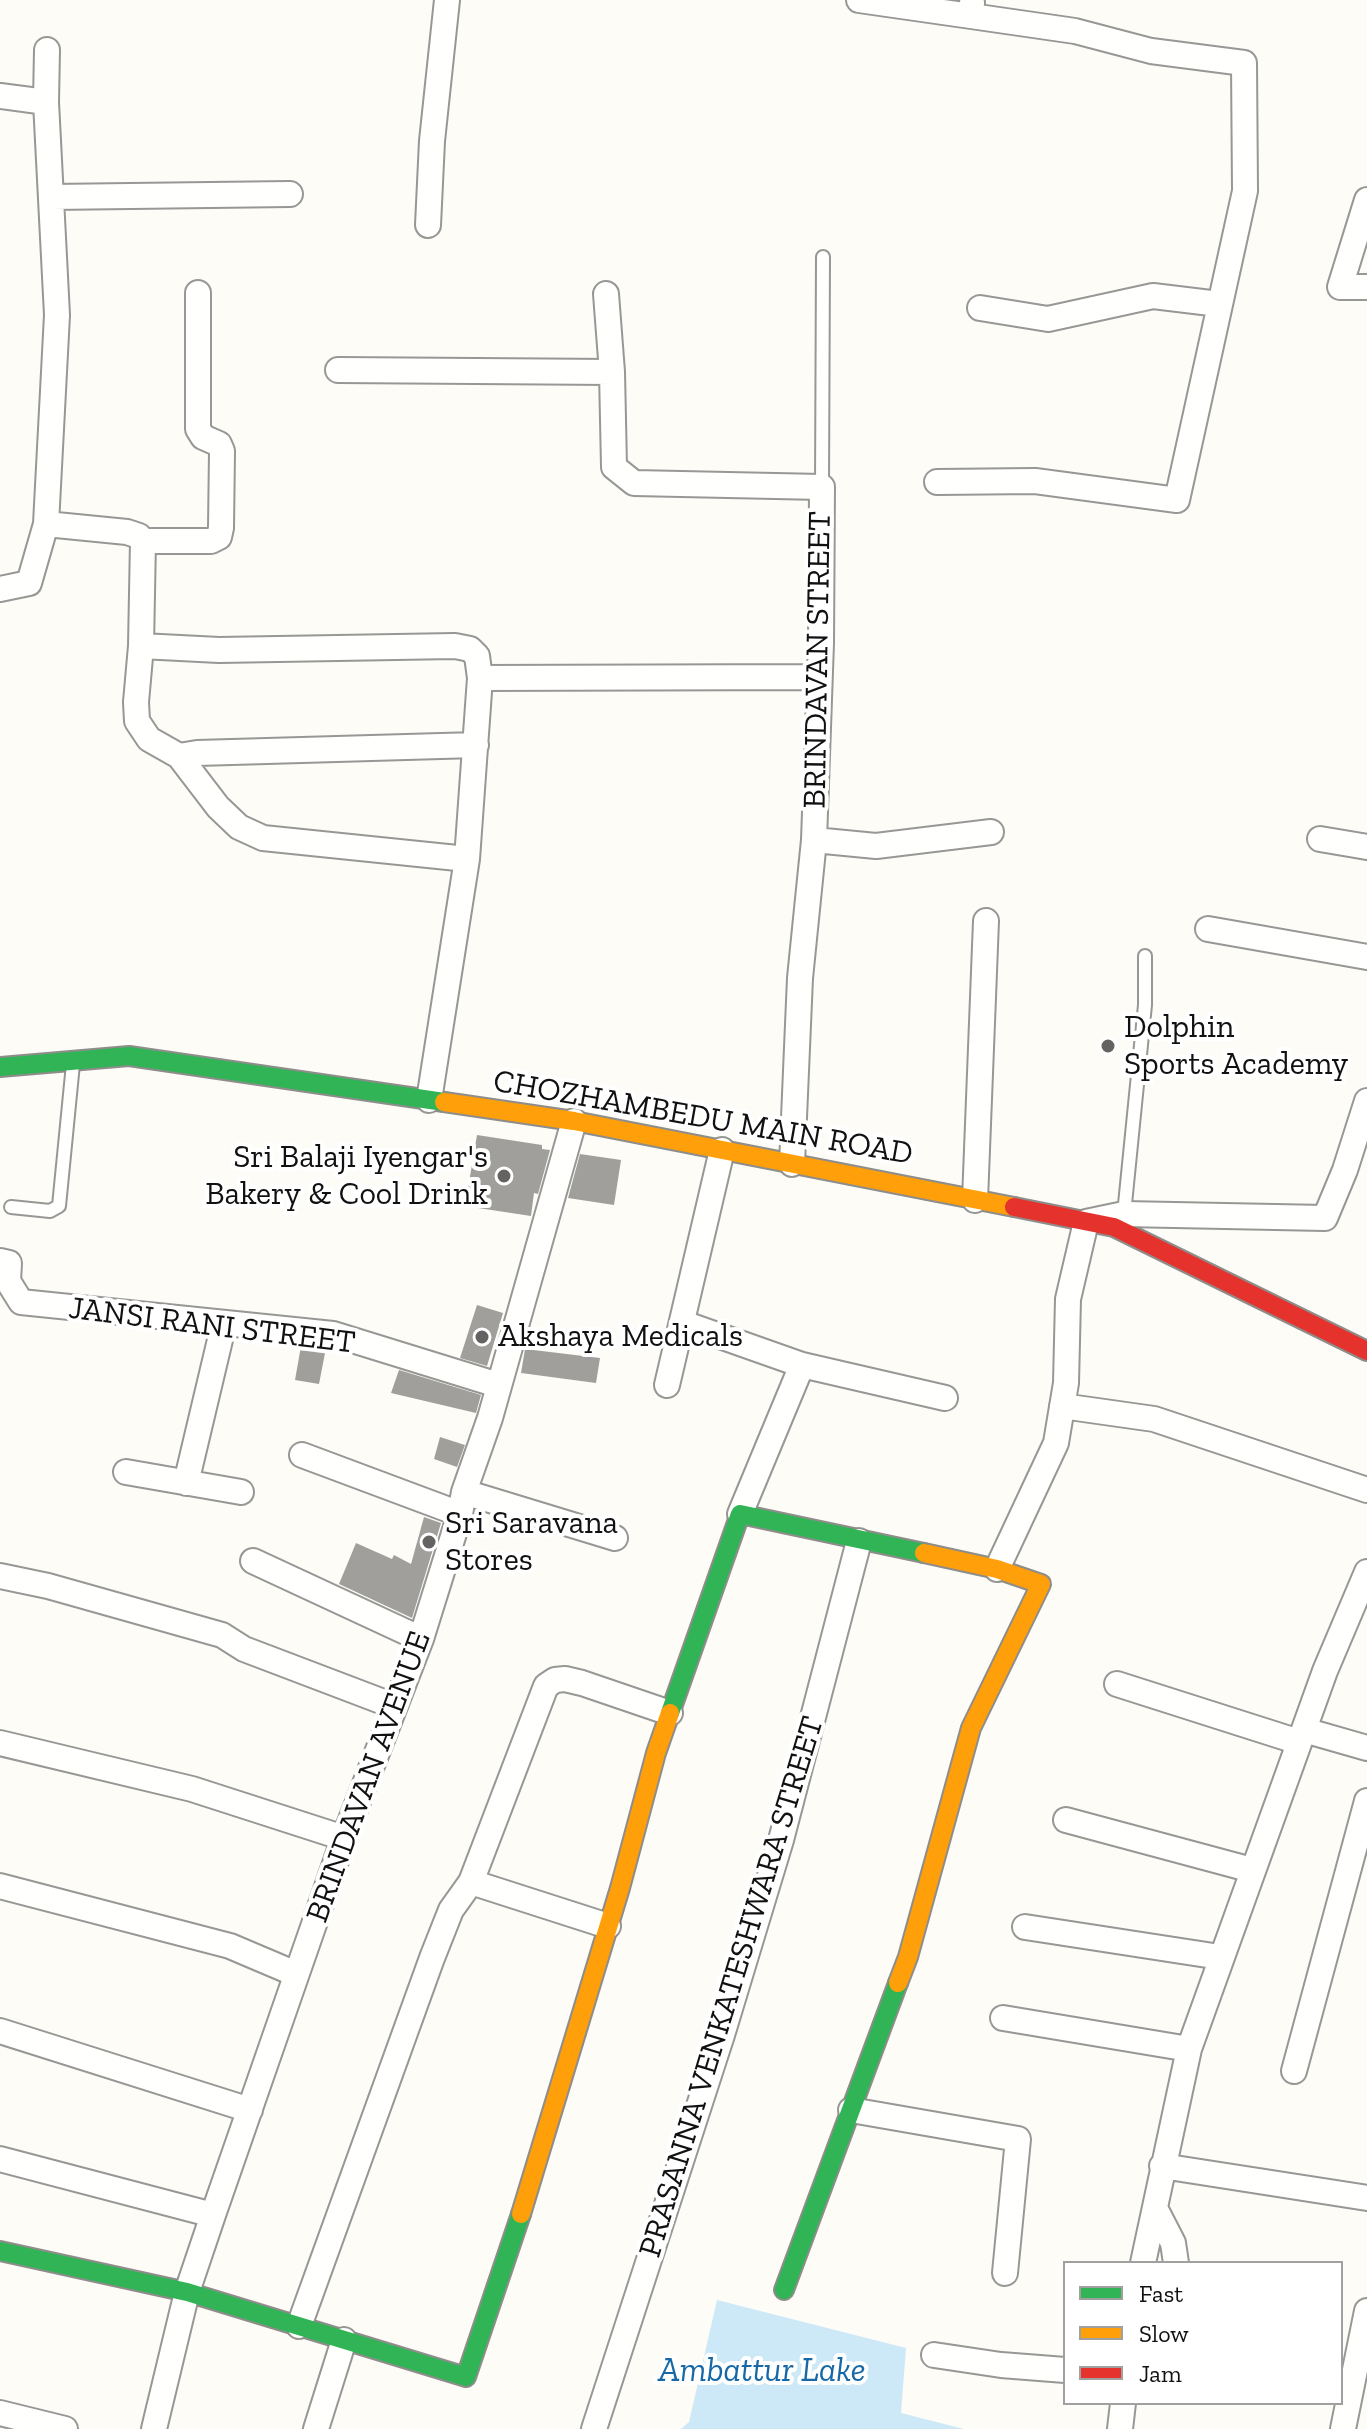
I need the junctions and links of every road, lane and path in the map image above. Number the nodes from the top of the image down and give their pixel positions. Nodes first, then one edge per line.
1 (447, 0) edge
2 (859, 0) edge
3 (971, 8) edge
4 (47, 50) dead end
5 (0, 96) edge
6 (46, 102) junction
7 (290, 194) dead end
8 (51, 197) junction
9 (1367, 200) edge
10 (428, 225) dead end
11 (823, 257) dead end
12 (1367, 287) edge
13 (198, 293) dead end
14 (606, 294) dead end
15 (1219, 304) junction
16 (980, 308) dead end
17 (338, 370) dead end
18 (612, 372) junction
19 (937, 482) dead end
20 (822, 487) junction
21 (46, 524) junction
22 (143, 541) junction
23 (0, 589) edge
24 (141, 646) junction
25 (818, 677) junction
26 (480, 678) junction
27 (476, 745) junction
28 (179, 756) junction
29 (991, 832) dead end
30 (1320, 839) dead end
31 (814, 840) junction
32 (1367, 847) edge
33 (467, 859) junction
34 (986, 921) dead end
35 (1208, 929) dead end
36 (1145, 956) dead end
37 (1367, 957) edge
38 (73, 1061) junction
39 (0, 1067) edge
40 (429, 1100) junction
41 (1367, 1101) edge
42 (574, 1121) junction
43 (722, 1150) junction
44 (792, 1164) junction
45 (975, 1200) junction
46 (11, 1207) dead end
47 (1124, 1214) junction
48 (1086, 1222) junction
49 (0, 1261) edge
50 (224, 1323) junction
51 (683, 1323) junction
52 (1367, 1351) edge
53 (802, 1365) junction
54 (498, 1385) junction
55 (667, 1385) dead end
56 (945, 1398) dead end
57 (1062, 1406) junction
58 (302, 1455) dead end
59 (126, 1472) dead end
60 (186, 1483) junction
61 (1367, 1490) edge
62 (241, 1492) dead end
63 (462, 1503) junction
64 (740, 1514) junction
65 (615, 1538) dead end
66 (859, 1541) junction
67 (253, 1561) dead end
68 (997, 1569) junction
69 (1367, 1572) edge
70 (0, 1576) edge
71 (421, 1639) junction
72 (1117, 1684) dead end
73 (394, 1706) junction
74 (670, 1713) junction
75 (1302, 1736) junction
76 (0, 1743) edge
77 (1367, 1748) edge
78 (1367, 1801) edge
79 (1066, 1820) dead end
80 (344, 1838) junction
81 (1252, 1870) junction
82 (471, 1882) junction
83 (0, 1886) edge
84 (608, 1926) junction
85 (1025, 1927) dead end
86 (1220, 1957) junction
87 (296, 1974) junction
88 (1003, 2018) dead end
89 (0, 2031) edge
90 (1189, 2049) junction
91 (1294, 2071) dead end
92 (250, 2110) junction
93 (851, 2110) junction
94 (0, 2159) edge
95 (1162, 2166) junction
96 (1367, 2198) edge
97 (1155, 2208) junction
98 (213, 2215) junction
99 (0, 2251) edge
100 (1143, 2261) edge
101 (1176, 2261) edge
102 (1005, 2273) dead end
103 (784, 2290) dead end
104 (187, 2292) junction
105 (1367, 2311) edge
106 (299, 2326) junction
107 (344, 2340) junction
108 (934, 2355) dead end
109 (1063, 2370) edge
110 (1123, 2405) edge
111 (0, 2413) edge
112 (65, 2429) edge
113 (154, 2429) edge
114 (316, 2429) edge
115 (594, 2429) edge
116 (1120, 2429) edge
117 (1343, 2429) edge

1 - 10 street
2 - 3 street
3 - 15 street
4 - 6 street
5 - 6 street
6 - 8 street
7 - 8 street
8 - 21 street
9 - 12 street
11 - 20 lane
13 - 22 street
14 - 18 street
15 - 16 street
15 - 19 street
17 - 18 street
18 - 20 street, BRINDAVAN STREET
20 - 25 street, BRINDAVAN STREET
21 - 22 street
21 - 23 street
22 - 24 street
24 - 26 street
24 - 28 street
25 - 26 street
25 - 31 street, BRINDAVAN STREET
26 - 27 street
27 - 28 street
27 - 33 street
28 - 33 street
29 - 31 street, BRINDAVAN STREET
30 - 32 street
31 - 44 street, BRINDAVAN STREET
33 - 40 street
34 - 45 street
35 - 37 street
36 - 47 lane
38 - 39 street, CHOZHAMBEDU MAIN ROAD
38 - 40 street, CHOZHAMBEDU MAIN ROAD
38 - 46 lane
40 - 42 street, CHOZHAMBEDU MAIN ROAD
41 - 47 street
42 - 43 street, CHOZHAMBEDU MAIN ROAD
42 - 54 street, BRINDAVAN AVENUE
43 - 44 street, CHOZHAMBEDU MAIN ROAD
43 - 51 street
44 - 45 street, CHOZHAMBEDU MAIN ROAD
45 - 48 street, CHOZHAMBEDU MAIN ROAD
47 - 48 street
48 - 52 street, CHOZHAMBEDU MAIN ROAD
48 - 57 street
49 - 50 street, JANSI RANI STREET
50 - 54 street, JANSI RANI STREET
50 - 60 street
51 - 53 street
51 - 55 street
53 - 56 street
53 - 64 street
54 - 63 street, BRINDAVAN AVENUE
57 - 61 street
57 - 68 street
58 - 63 street
59 - 60 street
60 - 62 street
63 - 65 street
63 - 71 street, BRINDAVAN AVENUE
64 - 66 street
64 - 74 street
66 - 68 street
66 - 115 street, PRASANNA VENKATESHWARA STREET
67 - 71 street
68 - 93 street
69 - 75 street
70 - 73 street
71 - 73 street, BRINDAVAN AVENUE
72 - 75 street
73 - 80 street, BRINDAVAN AVENUE
74 - 82 street
74 - 84 street
75 - 77 street
75 - 81 street
76 - 80 street
78 - 91 street
79 - 81 street
80 - 87 street, BRINDAVAN AVENUE
81 - 86 street
82 - 84 street
82 - 106 street
83 - 87 street
84 - 107 street
85 - 86 street
86 - 90 street
87 - 92 street, BRINDAVAN AVENUE
88 - 90 street
89 - 92 street
90 - 95 street
92 - 98 street, BRINDAVAN AVENUE
93 - 102 street
93 - 103 street
94 - 98 street
95 - 96 street
95 - 97 street
97 - 100 street
97 - 101 street
98 - 104 street, BRINDAVAN AVENUE
99 - 104 street
104 - 106 street
104 - 113 street, BRINDAVAN AVENUE
105 - 117 street
106 - 107 street
107 - 114 street
108 - 109 street
110 - 116 street
111 - 112 street

